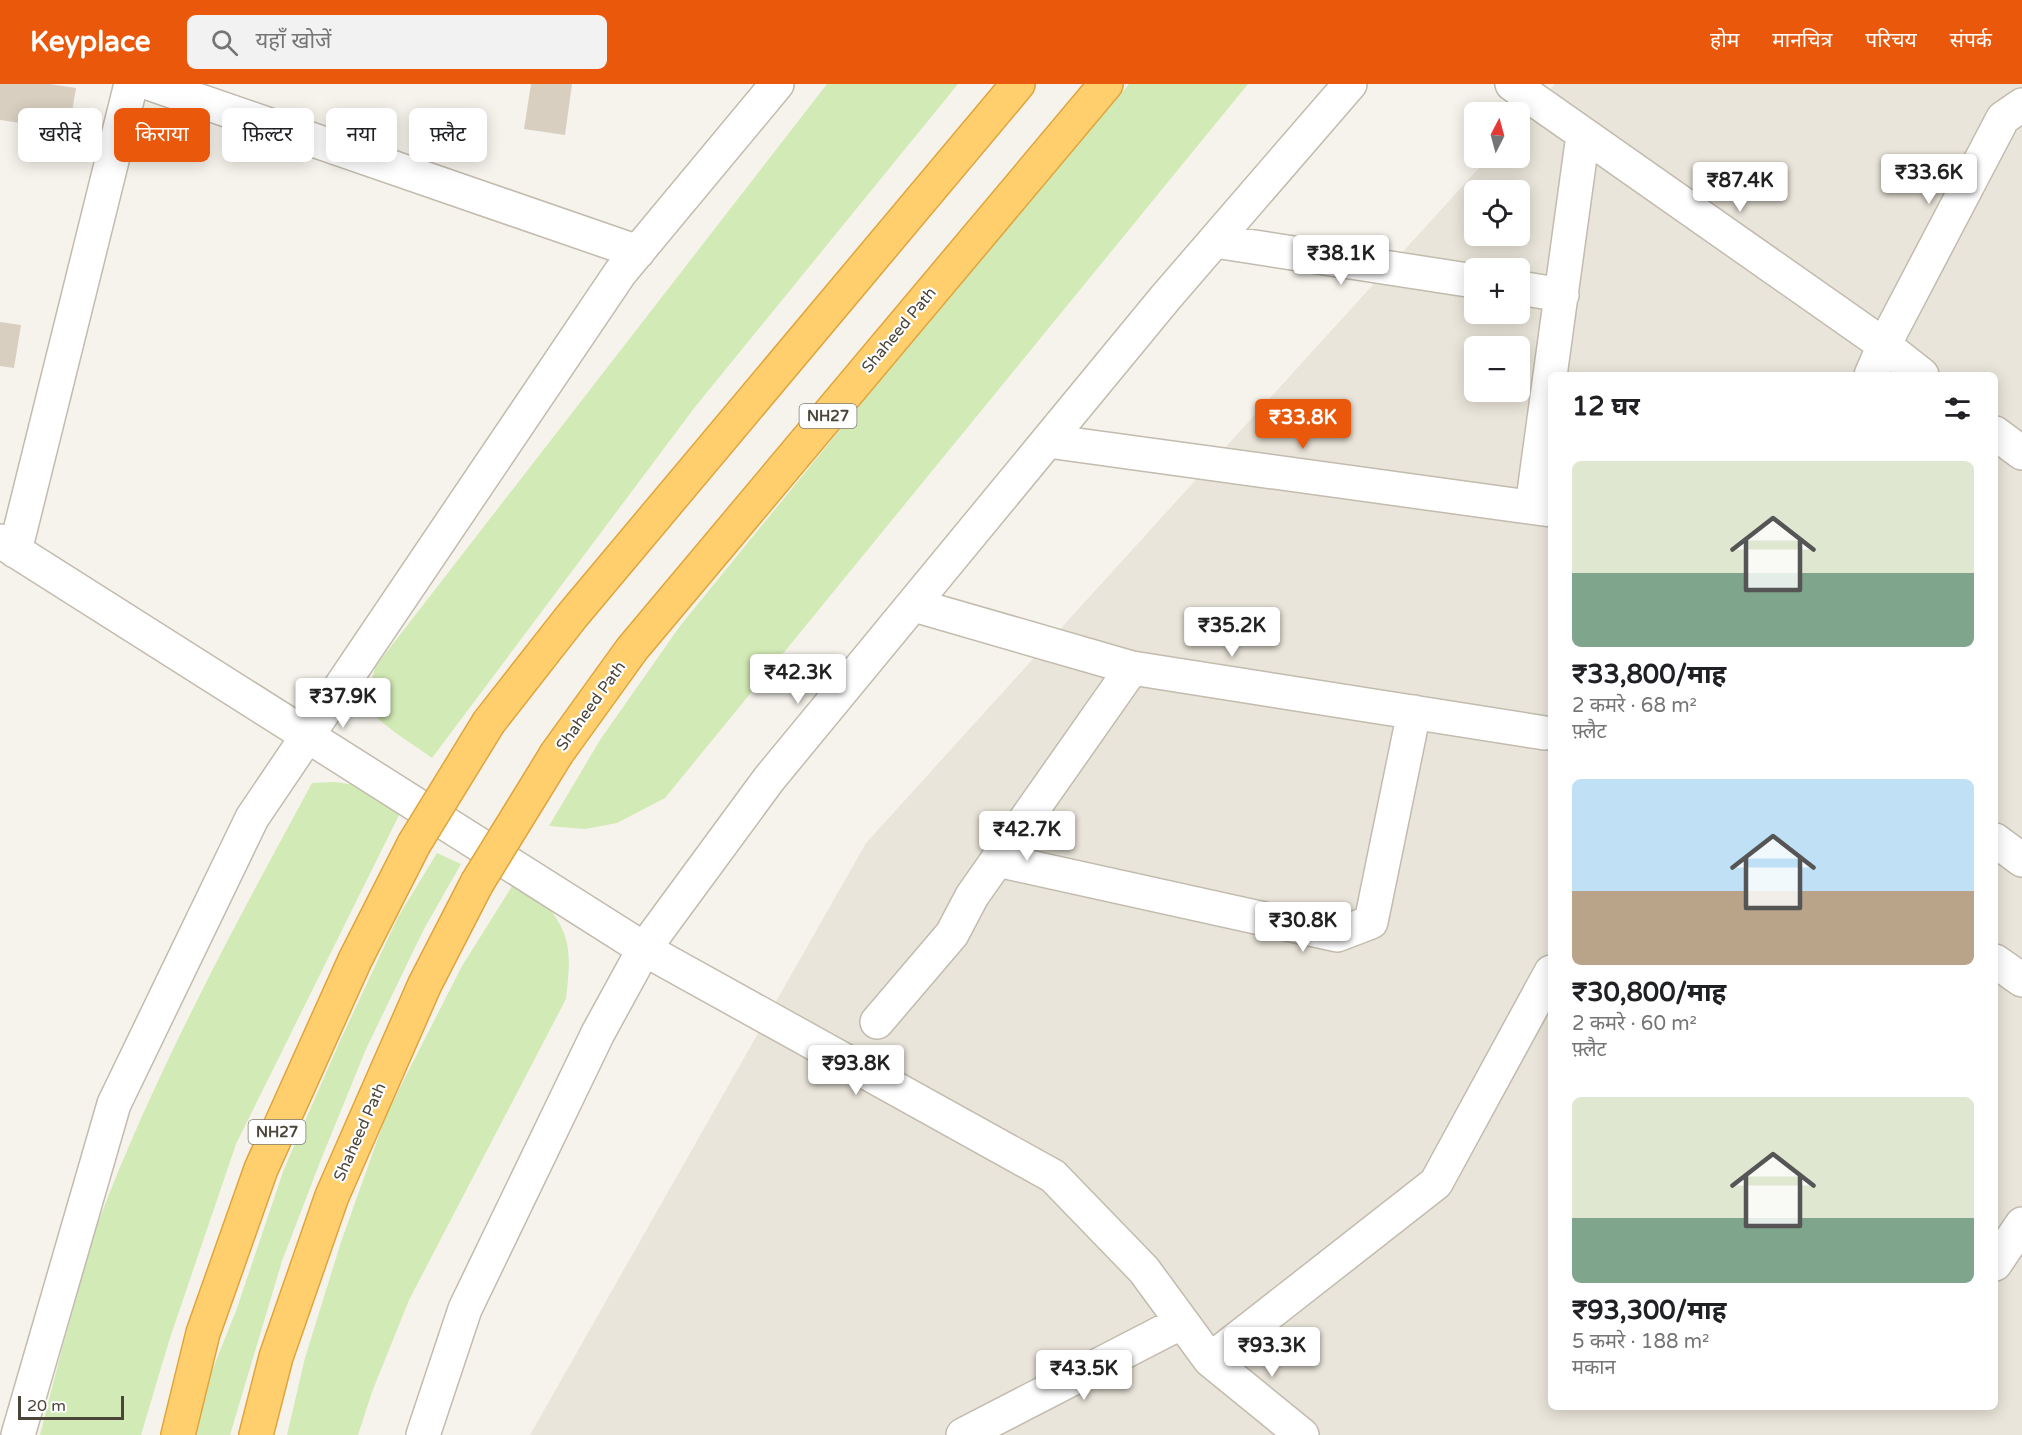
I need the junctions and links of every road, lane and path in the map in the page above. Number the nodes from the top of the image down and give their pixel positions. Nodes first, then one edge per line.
1 (131, 84) edge
2 (151, 84) edge
3 (777, 84) edge
4 (1017, 84) edge
5 (1106, 84) edge
6 (1350, 84) edge
7 (1512, 84) edge
8 (2022, 105) edge
9 (1583, 135) junction
10 (1215, 241) junction
11 (638, 252) junction
12 (1464, 279) edge
13 (1530, 290) edge
14 (1562, 295) junction
15 (1884, 345) junction
16 (1554, 372) edge
17 (1872, 372) edge
18 (1918, 372) edge
19 (1548, 437) edge
20 (1048, 441) junction
21 (1541, 508) edge
22 (8, 546) edge
23 (914, 605) junction
24 (1132, 668) junction
25 (1414, 712) junction
26 (1545, 733) dead end
27 (307, 736) junction
28 (1998, 842) edge
29 (997, 860) junction
30 (2022, 860) edge
31 (644, 949) junction
32 (1998, 962) edge
33 (1548, 978) edge
34 (2022, 980) edge
35 (877, 1022) dead end
36 (2022, 1224) edge
37 (1998, 1260) edge
38 (1182, 1322) junction
39 (1210, 1360) junction
40 (13, 1429) edge
41 (178, 1435) edge
42 (256, 1435) edge
43 (423, 1435) edge
44 (963, 1435) edge
45 (1302, 1435) edge

1 - 22 street
2 - 11 street
3 - 11 street
4 - 41 highway, NH27, bridge
5 - 42 highway, Shaheed Path / NH27, bridge
6 - 10 street
7 - 9 street
8 - 15 street
9 - 14 street
9 - 15 street
10 - 12 street
10 - 20 street
11 - 27 street
13 - 14 street
14 - 16 street
15 - 17 street
15 - 18 street
19 - 21 street
20 - 21 street
20 - 23 street
22 - 27 street
23 - 24 street
23 - 31 street
24 - 25 street
24 - 29 street
25 - 26 street
25 - 29 street
27 - 31 street
27 - 40 street
28 - 30 street
29 - 35 street
31 - 38 street
31 - 43 street
32 - 34 street
33 - 39 street
36 - 37 street
38 - 39 street
38 - 44 street
39 - 45 street

